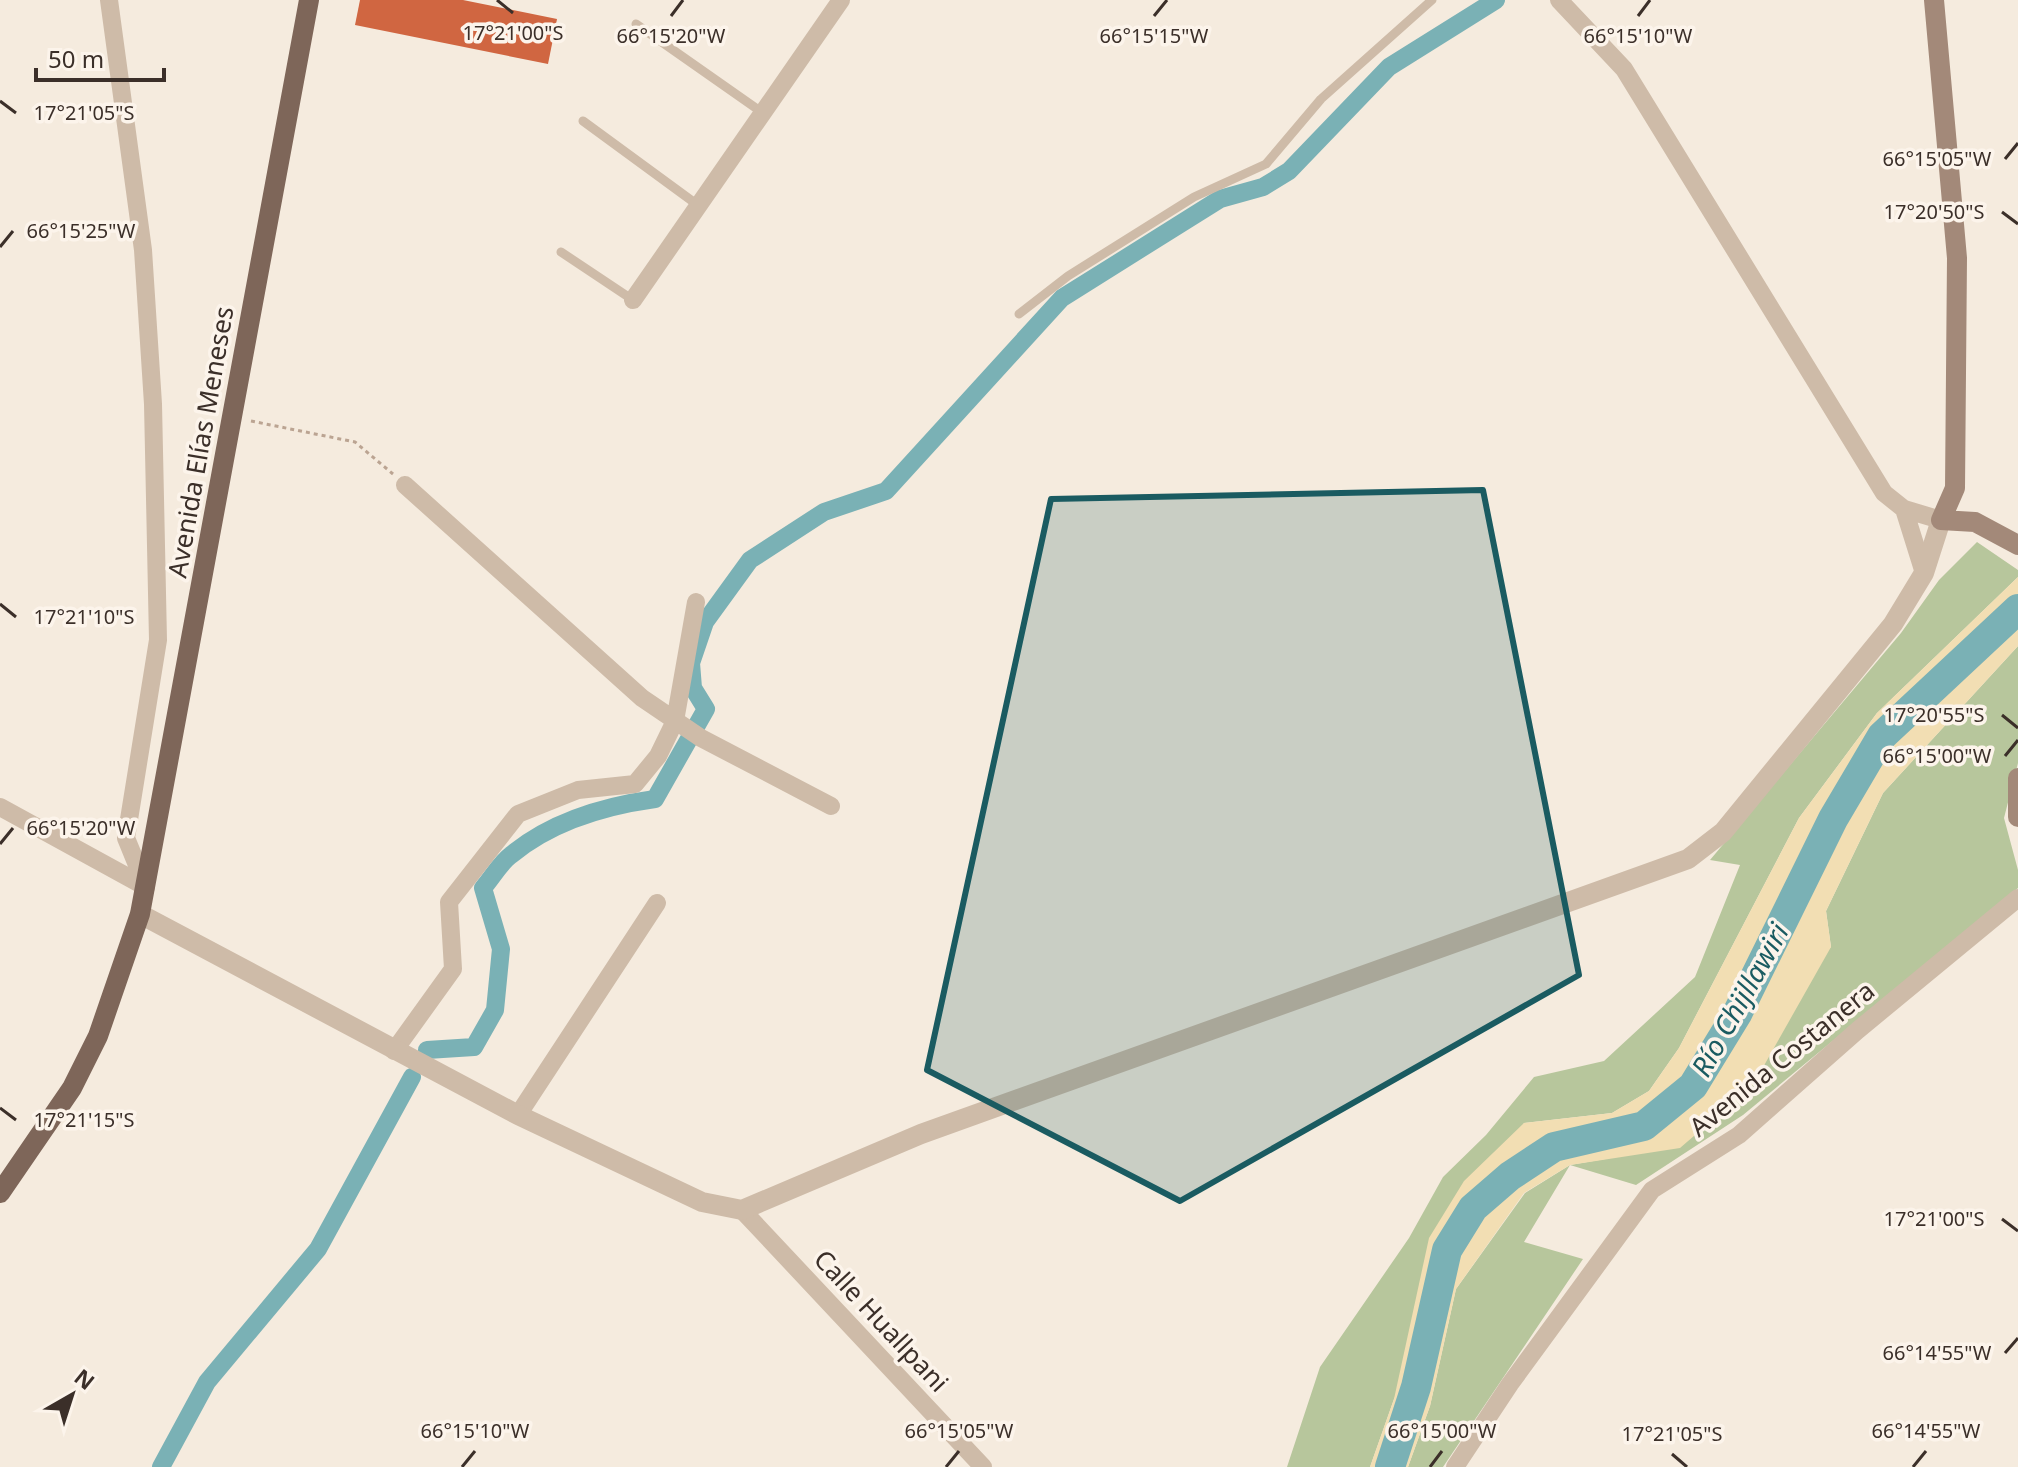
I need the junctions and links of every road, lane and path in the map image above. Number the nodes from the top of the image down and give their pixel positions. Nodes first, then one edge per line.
1 (309, 0) edge
2 (1432, 0) edge
3 (1559, 0) edge
4 (1934, 0) edge
5 (107, 1) edge
6 (831, 3) edge
7 (636, 24) dead end
8 (763, 113) junction
9 (583, 121) dead end
10 (699, 206) junction
11 (561, 252) dead end
12 (633, 300) joint
13 (1019, 314) dead end
14 (232, 416) junction
15 (405, 485) joint
16 (1904, 509) junction
17 (1941, 520) junction
18 (2018, 545) edge
19 (1924, 573) junction
20 (696, 602) dead end
21 (687, 729) junction
22 (2018, 778) edge
23 (831, 806) dead end
24 (0, 807) edge
25 (2018, 817) edge
26 (146, 887) junction
27 (2018, 898) edge
28 (657, 903) dead end
29 (140, 914) junction
30 (394, 1051) junction
31 (518, 1115) junction
32 (0, 1193) edge
33 (742, 1210) junction
34 (983, 1467) edge
35 (1455, 1467) edge

1 - 14 main road, Avenida Elías Meneses
2 - 13 lane
3 - 16 street
4 - 17 main road
5 - 26 street
6 - 8 street
7 - 8 lane
8 - 10 street
9 - 10 lane
10 - 12 street
11 - 12 lane
14 - 15 path
14 - 26 main road, Avenida Elías Meneses
15 - 21 street
16 - 17 street
16 - 19 street
17 - 18 main road
17 - 19 street
19 - 33 street
20 - 21 street
21 - 23 street
21 - 30 street
22 - 25 main road
24 - 26 street
26 - 29 main road, Avenida Elías Meneses
27 - 35 street, Avenida Costanera
28 - 31 street
29 - 30 street
29 - 32 main road, Avenida Elías Meneses
30 - 31 street
31 - 33 street
33 - 34 street, Calle Huallpani

